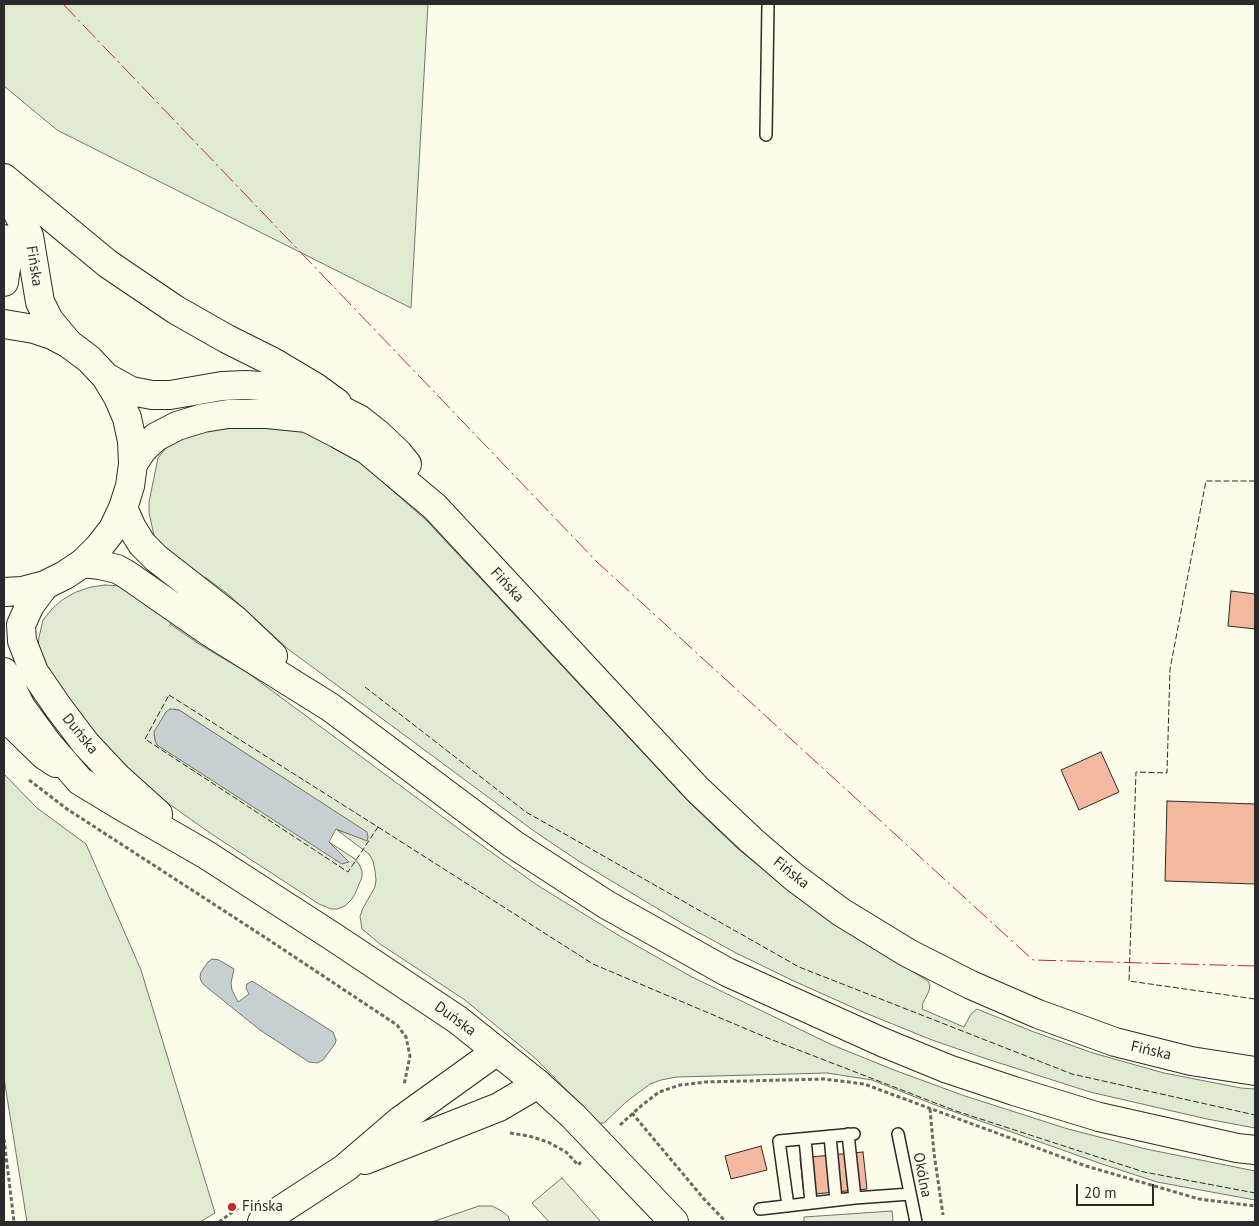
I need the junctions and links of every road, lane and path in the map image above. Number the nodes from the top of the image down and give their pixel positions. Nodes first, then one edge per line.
1 (768, 4) edge
2 (766, 135) dead end
3 (4, 178) edge
4 (4, 184) edge
5 (4, 239) edge
6 (4, 282) edge
7 (4, 324) edge
8 (70, 344) junction
9 (106, 378) junction
10 (359, 419) junction
11 (133, 464) junction
12 (435, 507) junction
13 (124, 508) junction
14 (83, 563) junction
15 (45, 584) junction
16 (4, 592) edge
17 (4, 672) edge
18 (330, 707) junction
19 (4, 716) edge
20 (26, 776) dead end
21 (80, 781) junction
22 (205, 854) junction
23 (497, 1051) junction
24 (1255, 1071) edge
25 (538, 1084) junction
26 (930, 1109) dead end
27 (632, 1113) dead end
28 (401, 1120) junction
29 (507, 1133) dead end
30 (898, 1134) dead end
31 (830, 1136) junction
32 (4, 1139) edge
33 (805, 1139) junction
34 (1255, 1150) edge
35 (578, 1165) dead end
36 (345, 1168) junction
37 (910, 1194) junction
38 (855, 1198) junction
39 (836, 1200) junction
40 (811, 1203) junction
41 (788, 1206) junction
42 (760, 1209) dead end
43 (943, 1215) dead end
44 (14, 1222) edge
45 (262, 1222) edge
46 (674, 1222) edge
47 (726, 1222) edge
48 (916, 1222) edge

1 - 2 lane
3 - 10 main road
4 - 8 main road, Fińska
5 - 6 main road, Fińska
7 - 8 main road
8 - 9 main road
9 - 10 main road, Fińska
9 - 11 main road
10 - 12 main road, Fińska
11 - 12 main road, Fińska
11 - 13 main road
12 - 24 main road, Fińska
13 - 14 main road
13 - 18 main road
14 - 15 main road
14 - 18 main road
15 - 16 main road
15 - 22 main road, Duńska
17 - 21 main road, Duńska
18 - 34 main road
19 - 21 main road
20 - 28 path
21 - 22 main road, Duńska
22 - 23 main road, Duńska
23 - 25 main road, Duńska
23 - 28 main road
25 - 36 main road
25 - 46 main road, Duńska
26 - 43 path
27 - 47 path
28 - 36 main road
29 - 35 path
30 - 37 lane, Okólna
31 - 33 lane
31 - 38 lane
31 - 39 lane
32 - 44 path
33 - 40 lane
33 - 41 lane
36 - 45 main road
37 - 38 lane
37 - 48 lane, Okólna
38 - 39 lane
39 - 40 lane
40 - 41 lane
41 - 42 lane

